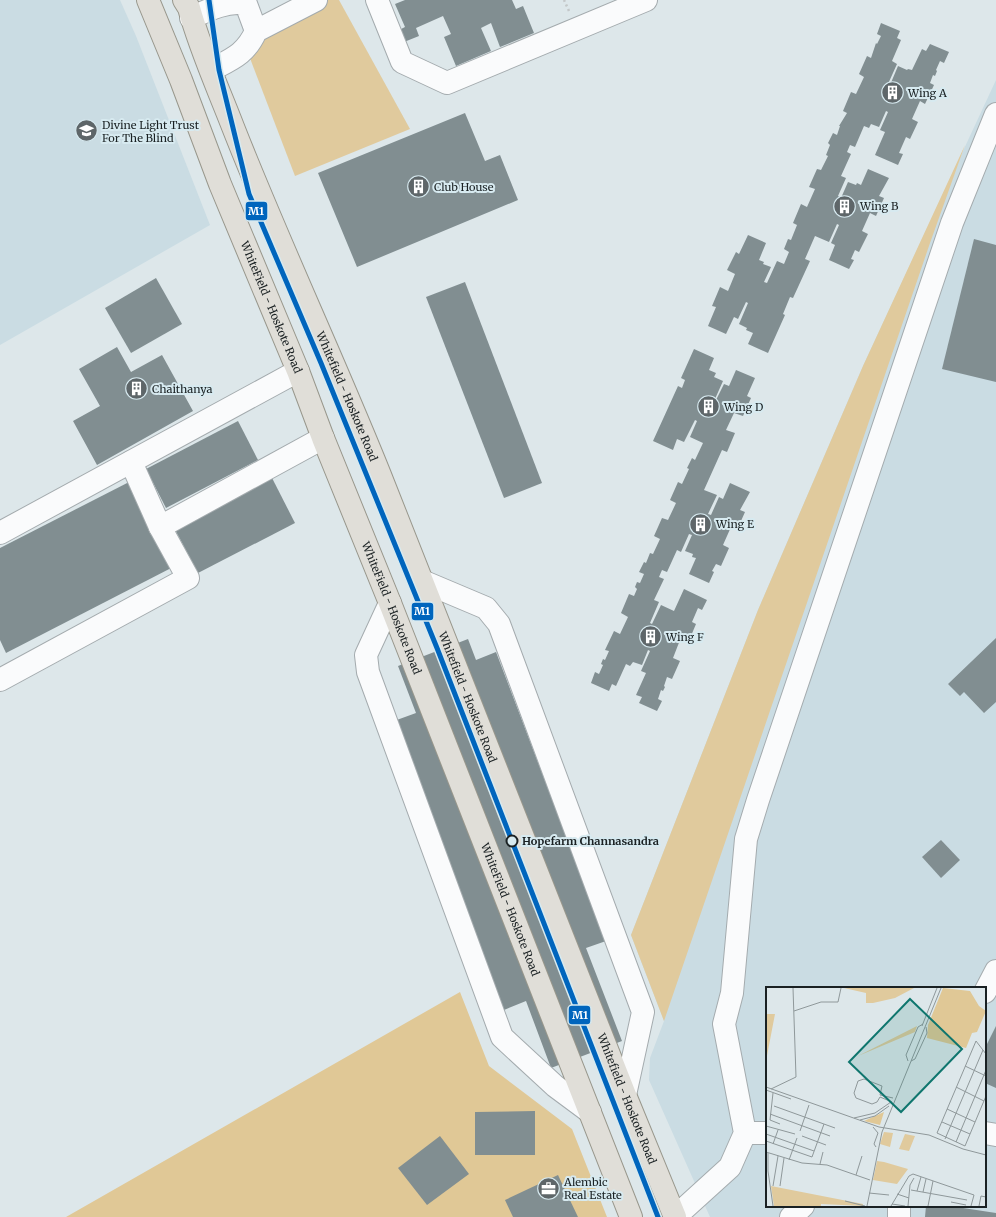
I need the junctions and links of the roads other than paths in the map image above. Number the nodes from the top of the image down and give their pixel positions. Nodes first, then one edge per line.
1 (148, 0) edge
2 (316, 0) edge
3 (377, 0) edge
4 (646, 0) edge
5 (250, 2) edge
6 (189, 6) edge
7 (256, 31) junction
8 (211, 70) junction
9 (996, 114) edge
10 (298, 371) junction
11 (323, 438) junction
12 (131, 462) junction
13 (160, 527) junction
14 (0, 533) edge
15 (422, 581) junction
16 (390, 603) junction
17 (0, 680) edge
18 (996, 971) edge
19 (986, 990) edge
20 (625, 1095) junction
21 (590, 1112) junction
22 (745, 1133) junction
23 (766, 1133) edge
24 (986, 1133) edge
25 (996, 1135) edge
26 (802, 1207) edge
27 (898, 1207) edge
28 (631, 1217) edge
29 (675, 1217) edge
30 (791, 1217) edge
31 (899, 1217) edge

1 - 10 main road, WhiteField - Hoskote Road
2 - 7 street
3 - 4 street
5 - 6 street
5 - 7 street
6 - 8 main road, Whitefield - Hoskote Road
7 - 8 street
8 - 15 main road, Whitefield - Hoskote Road
9 - 22 street
10 - 11 main road, WhiteField - Hoskote Road
10 - 12 street
11 - 13 street
11 - 16 main road, WhiteField - Hoskote Road
12 - 13 street
12 - 14 street
13 - 17 street
15 - 20 main road, Whitefield - Hoskote Road
15 - 20 street
16 - 21 main road, WhiteField - Hoskote Road
16 - 21 street
18 - 19 street
20 - 29 main road, Whitefield - Hoskote Road
21 - 28 main road, WhiteField - Hoskote Road
22 - 23 street
22 - 29 street
24 - 25 street
26 - 30 street
27 - 31 street

